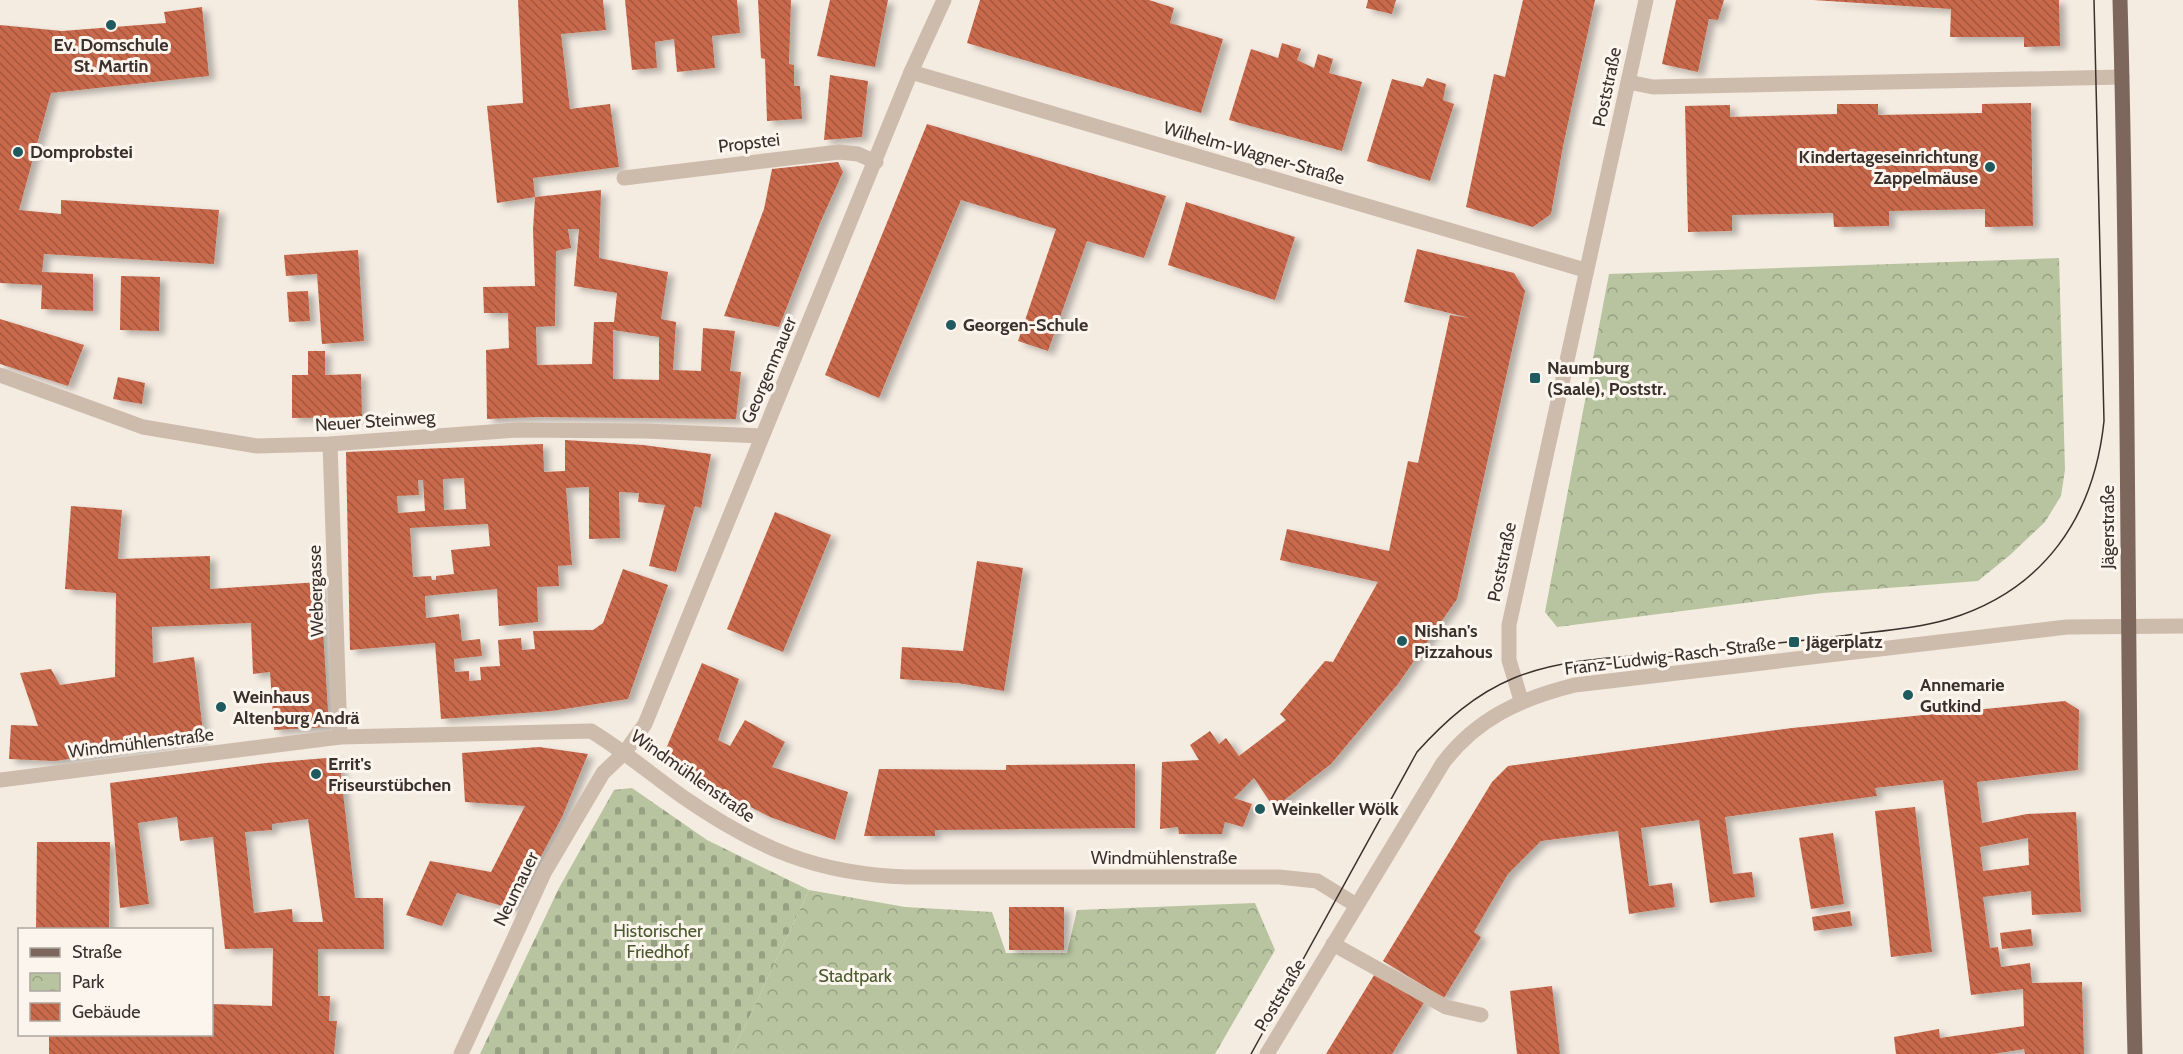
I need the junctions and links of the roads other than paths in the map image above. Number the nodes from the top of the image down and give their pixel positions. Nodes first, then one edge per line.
1 (944, 0) edge
2 (1646, 0) edge
3 (2120, 0) edge
4 (911, 72) junction
5 (2122, 76) junction
6 (1628, 82) junction
7 (876, 162) junction
8 (624, 178) dead end
9 (1586, 270) junction
10 (0, 375) edge
11 (762, 436) junction
12 (330, 444) junction
13 (2128, 626) junction
14 (2183, 626) edge
15 (1521, 700) junction
16 (340, 737) junction
17 (625, 752) junction
18 (0, 780) edge
19 (1356, 905) junction
20 (1333, 944) junction
21 (1481, 1015) dead end
22 (461, 1054) edge
23 (1267, 1054) edge
24 (2135, 1054) edge

1 - 4 street, Georgenmauer
2 - 6 street, Poststraße
3 - 5 main road, Jägerstraße
4 - 7 street, Georgenmauer
4 - 9 street, Wilhelm-Wagner-Straße
5 - 6 street
5 - 13 main road, Jägerstraße
6 - 9 street, Poststraße
7 - 8 street, Propstei
7 - 11 street, Georgenmauer
9 - 15 street, Poststraße
10 - 12 street, Neuer Steinweg
11 - 12 street, Neuer Steinweg
11 - 17 street, Georgenmauer
12 - 16 street, Webergasse
13 - 14 street, Franz-Ludwig-Rasch-Straße
13 - 15 street, Franz-Ludwig-Rasch-Straße
13 - 24 main road, Jägerstraße
15 - 19 street, Poststraße
16 - 17 street, Windmühlenstraße
16 - 18 street, Windmühlenstraße
17 - 19 street, Windmühlenstraße
17 - 22 street, Neumauer
19 - 20 street, Poststraße
20 - 21 street
20 - 23 street, Poststraße

